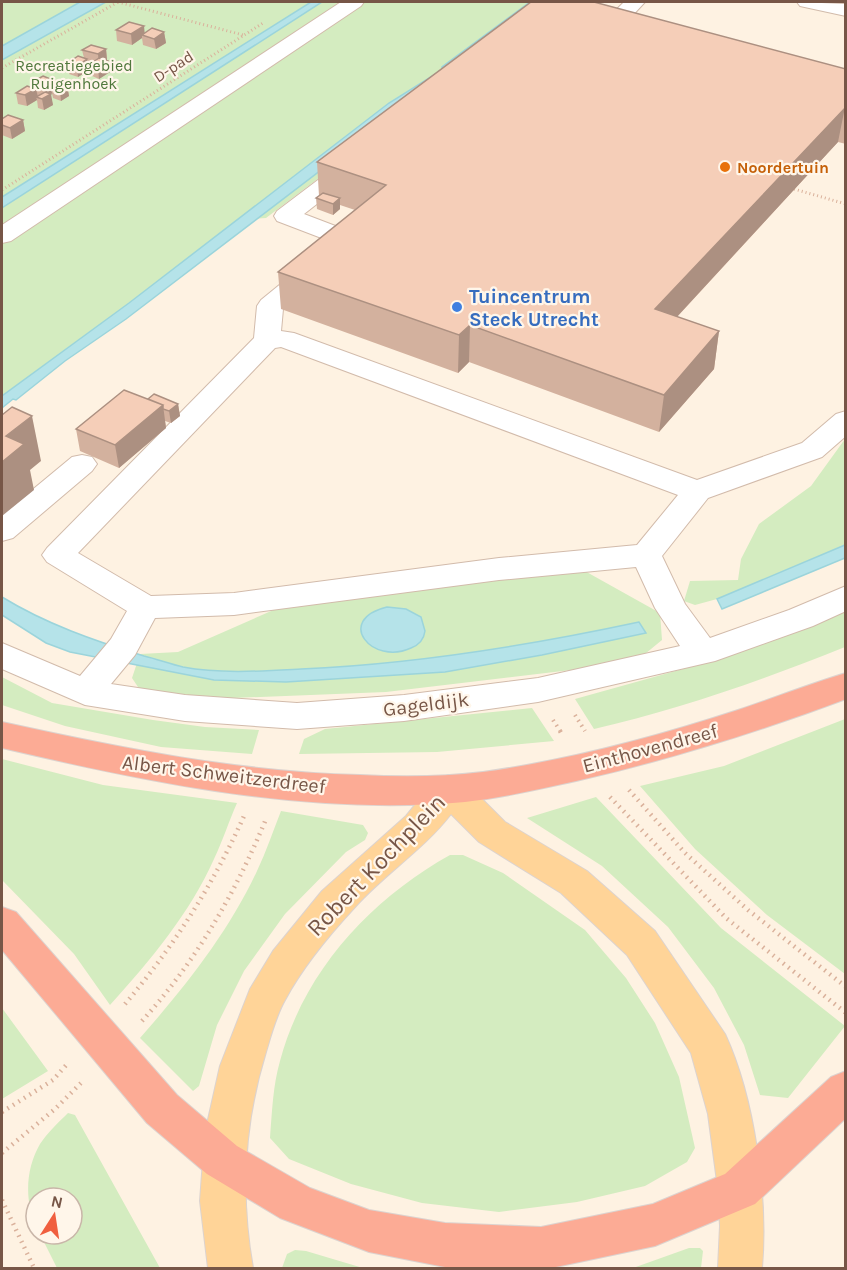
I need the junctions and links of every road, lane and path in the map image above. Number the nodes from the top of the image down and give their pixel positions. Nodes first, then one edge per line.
1 (118, 2) edge
2 (354, 2) edge
3 (635, 2) edge
4 (807, 2) edge
5 (846, 10) edge
6 (270, 18) dead end
7 (673, 33) edge
8 (243, 36) junction
9 (2, 68) edge
10 (370, 151) edge
11 (794, 189) edge
12 (2, 190) edge
13 (846, 204) edge
14 (2, 236) edge
15 (267, 340) junction
16 (846, 420) edge
17 (82, 465) dead end
18 (697, 492) junction
19 (2, 531) edge
20 (646, 555) junction
21 (846, 597) edge
22 (145, 607) junction
23 (702, 653) junction
24 (2, 655) edge
25 (846, 685) edge
26 (538, 690) junction
27 (85, 693) junction
28 (2, 735) edge
29 (597, 762) junction
30 (267, 782) junction
31 (449, 789) junction
32 (2, 923) edge
33 (846, 987) edge
34 (846, 1013) edge
35 (105, 1042) junction
36 (846, 1090) edge
37 (2, 1112) edge
38 (2, 1152) edge
39 (222, 1160) junction
40 (740, 1189) junction
41 (2, 1200) edge
42 (34, 1269) edge
43 (230, 1269) edge
44 (740, 1269) edge

1 - 8 path
1 - 9 path
2 - 14 street
3 - 7 street
4 - 5 street
6 - 8 path, D-pad
8 - 12 path, D-pad
10 - 15 street
11 - 13 path
15 - 18 street
15 - 22 street
16 - 18 street
17 - 19 street
18 - 20 street
20 - 22 street
20 - 23 street
21 - 23 street, Gageldijk
22 - 27 street
23 - 26 street, Gageldijk
24 - 27 street, Gageldijk
25 - 29 highway, Einthovendreef
26 - 27 street, Gageldijk
26 - 29 path
26 - 29 path
28 - 30 highway, Albert Schweitzerdreef
29 - 31 highway, Einthovendreef
29 - 33 path
29 - 34 path
30 - 31 highway, Albert Schweitzerdreef
30 - 35 path
30 - 35 path
31 - 39 main road, Robert Kochplein
31 - 40 main road, Robert Kochplein
32 - 35 highway
35 - 37 path
35 - 38 path
35 - 39 highway
36 - 40 highway
39 - 40 highway
39 - 43 main road, Robert Kochplein
40 - 44 main road, Robert Kochplein
41 - 42 path

